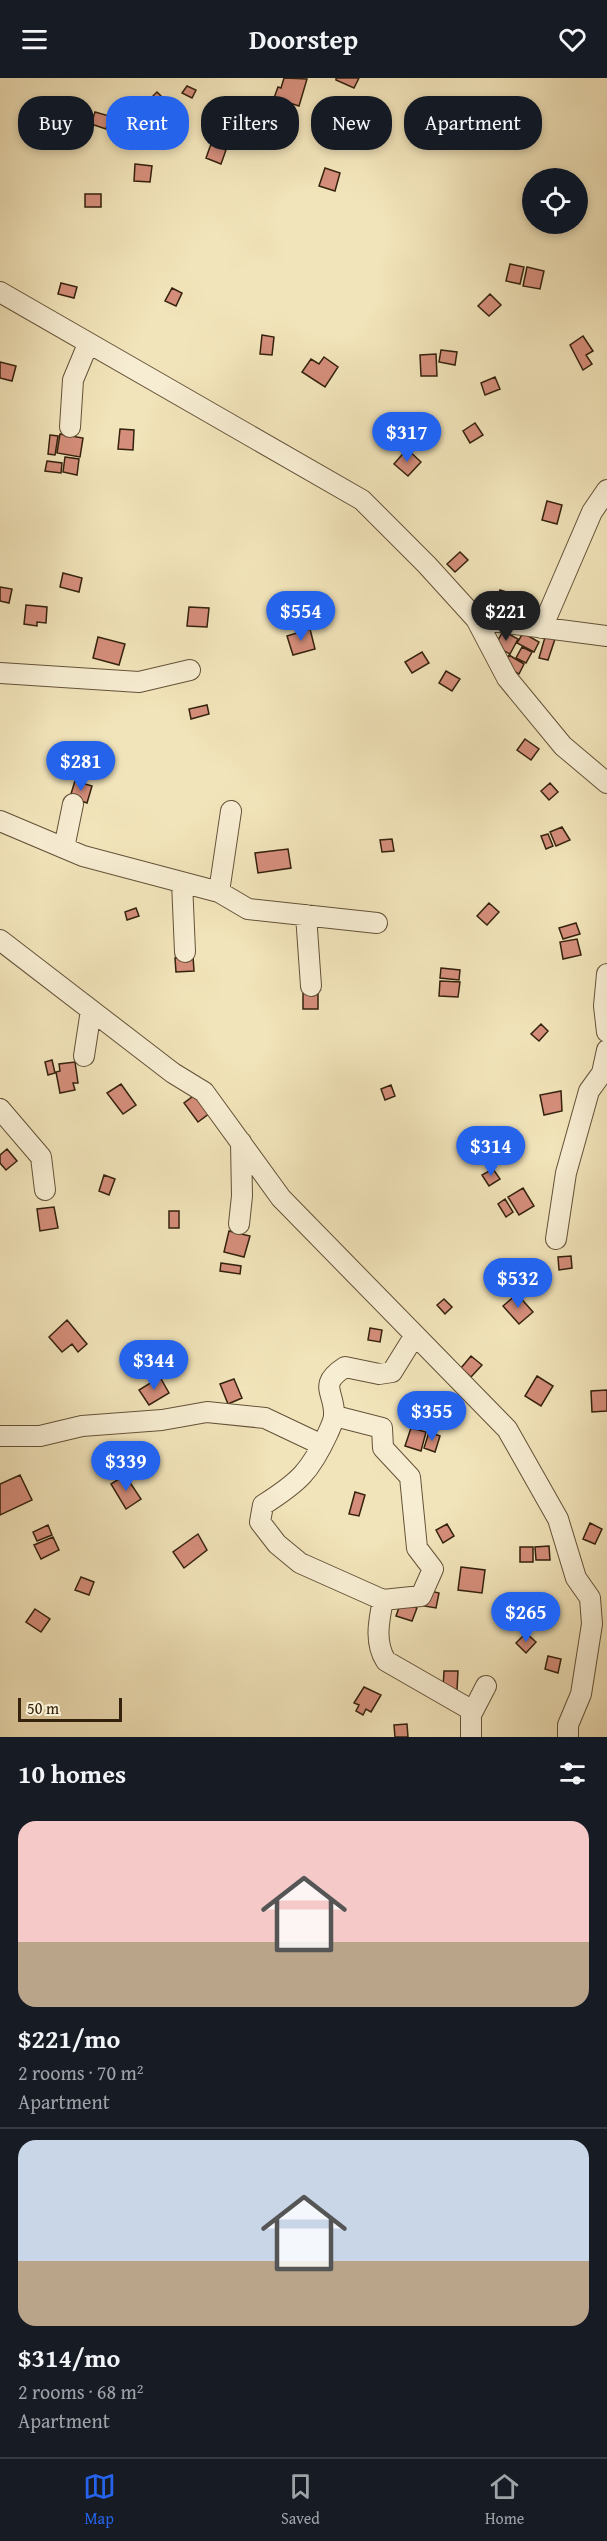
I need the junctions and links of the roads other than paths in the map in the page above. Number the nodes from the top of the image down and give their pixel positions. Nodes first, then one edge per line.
1 (0, 292) edge
2 (88, 344) junction
3 (70, 427) dead end
4 (607, 490) edge
5 (476, 619) junction
6 (542, 628) junction
7 (607, 636) edge
8 (190, 670) dead end
9 (0, 673) edge
10 (607, 783) edge
11 (74, 804) dead end
12 (231, 811) dead end
13 (0, 821) edge
14 (64, 848) junction
15 (182, 882) junction
16 (219, 892) junction
17 (306, 915) junction
18 (377, 923) dead end
19 (0, 940) edge
20 (185, 952) dead end
21 (607, 974) edge
22 (311, 986) dead end
23 (91, 1010) junction
24 (607, 1032) edge
25 (607, 1050) edge
26 (84, 1056) dead end
27 (0, 1109) edge
28 (241, 1142) junction
29 (45, 1190) dead end
30 (239, 1224) dead end
31 (556, 1239) dead end
32 (415, 1335) junction
33 (335, 1416) junction
34 (0, 1436) edge
35 (322, 1445) junction
36 (383, 1600) junction
37 (486, 1686) dead end
38 (473, 1711) junction
39 (471, 1737) edge
40 (568, 1737) edge

1 - 2 street
2 - 3 street
2 - 5 street
4 - 6 street
5 - 6 street
5 - 10 street
6 - 7 street
8 - 9 street
11 - 14 street
12 - 16 street
13 - 14 street
14 - 15 street
15 - 16 street
15 - 20 street
16 - 17 street
17 - 18 street
17 - 22 street
19 - 23 street
21 - 24 street
23 - 26 street
23 - 28 street
25 - 31 street
27 - 29 street
28 - 30 street
28 - 32 street
32 - 33 street
32 - 40 street
33 - 35 street
33 - 36 street
34 - 35 street
35 - 36 street
36 - 38 street
37 - 38 street
38 - 39 street

